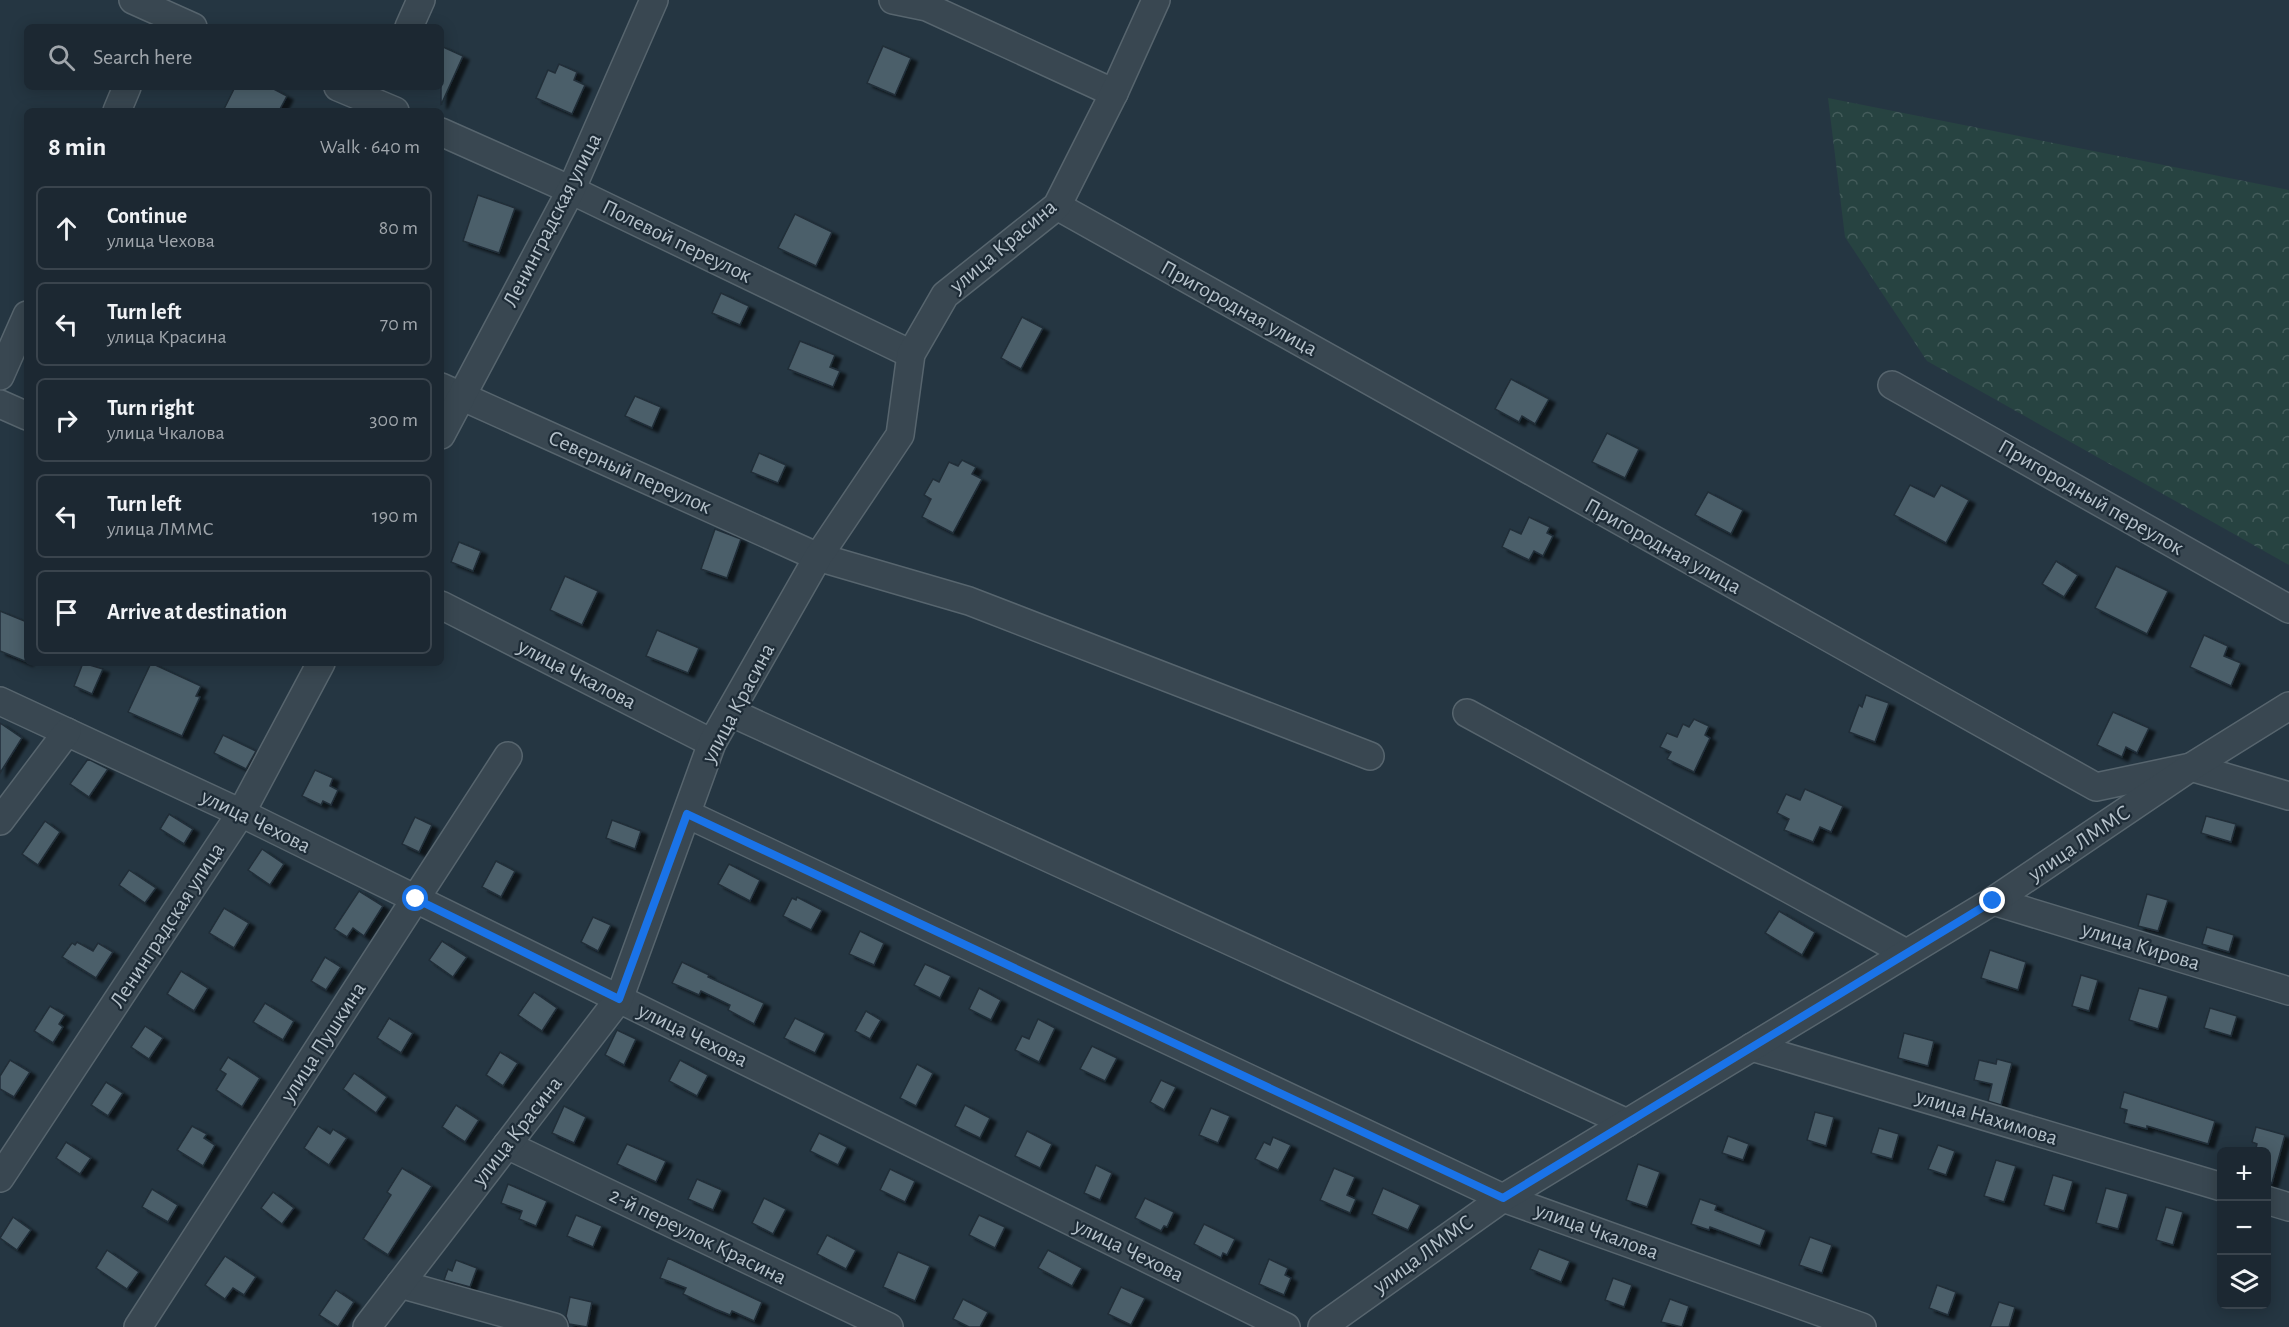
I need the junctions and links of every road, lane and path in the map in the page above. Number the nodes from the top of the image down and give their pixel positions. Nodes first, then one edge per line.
1 (134, 0) edge
2 (421, 0) edge
3 (654, 0) edge
4 (1156, 0) edge
5 (900, 1) edge
6 (160, 13) edge
7 (186, 24) edge
8 (410, 24) edge
9 (126, 90) edge
10 (349, 90) edge
11 (1114, 93) junction
12 (385, 100) edge
13 (118, 108) edge
14 (444, 133) edge
15 (571, 190) junction
16 (1057, 206) junction
17 (24, 322) edge
18 (911, 354) junction
19 (0, 376) edge
20 (1892, 385) dead end
21 (451, 392) edge
22 (0, 404) edge
23 (24, 415) edge
24 (444, 422) edge
25 (818, 557) junction
26 (444, 607) edge
27 (2289, 609) edge
28 (319, 666) edge
29 (0, 701) edge
30 (2289, 706) edge
31 (730, 712) junction
32 (1467, 713) dead end
33 (67, 732) junction
34 (712, 743) junction
35 (508, 756) dead end
36 (1370, 756) dead end
37 (2191, 767) junction
38 (2289, 796) edge
39 (241, 813) junction
40 (687, 814) junction
41 (0, 821) edge
42 (416, 899) junction
43 (1993, 901) junction
44 (1906, 953) junction
45 (2289, 991) edge
46 (619, 999) junction
47 (1752, 1047) junction
48 (1627, 1123) junction
49 (507, 1145) junction
50 (0, 1178) edge
51 (2217, 1186) edge
52 (1503, 1198) junction
53 (2269, 1201) edge
54 (2289, 1207) edge
55 (400, 1284) junction
56 (138, 1327) edge
57 (367, 1327) edge
58 (554, 1327) edge
59 (889, 1327) edge
60 (1286, 1327) edge
61 (1322, 1327) edge
62 (1862, 1327) edge

1 - 6 street
2 - 8 street
3 - 15 street, Ленинградская улица
4 - 11 street, улица Красина
5 - 11 street
6 - 7 street
9 - 13 street
10 - 12 street
11 - 16 street, улица Красина
14 - 15 street, Полевой переулок
15 - 18 street, Полевой переулок
15 - 21 street, Ленинградская улица
16 - 18 street, улица Красина
16 - 37 street, Пригородная улица
17 - 19 street
18 - 25 street, улица Красина
20 - 27 street, Пригородный переулок
21 - 24 street, Ленинградская улица
21 - 25 street, Северный переулок
22 - 23 street
25 - 31 street, улица Красина
25 - 36 street, Северный переулок
26 - 34 street, улица Чкалова
28 - 39 street, Ленинградская улица
29 - 33 street, улица Чехова
30 - 37 street, улица ЛММС
31 - 34 street, улица Красина
31 - 48 street
32 - 44 street
33 - 39 street, улица Чехова
33 - 41 street
34 - 40 street, улица Красина
35 - 42 street, улица Пушкина
37 - 38 street, Пригородная улица
37 - 43 street, улица ЛММС
39 - 42 street, улица Чехова
39 - 50 street, Ленинградская улица
40 - 46 street, улица Красина
40 - 52 street, улица Чкалова
42 - 46 street, улица Чехова
42 - 56 street, улица Пушкина
43 - 44 street, улица ЛММС
43 - 45 street, улица Кирова
44 - 47 street, улица ЛММС
46 - 49 street, улица Красина
46 - 60 street, улица Чехова
47 - 48 street, улица ЛММС
47 - 51 street, улица Нахимова
48 - 52 street, улица ЛММС
49 - 55 street, улица Красина
49 - 59 street, 2-й переулок Красина
52 - 61 street, улица ЛММС
52 - 62 street, улица Чкалова
53 - 54 street
55 - 57 street, улица Красина
55 - 58 street

